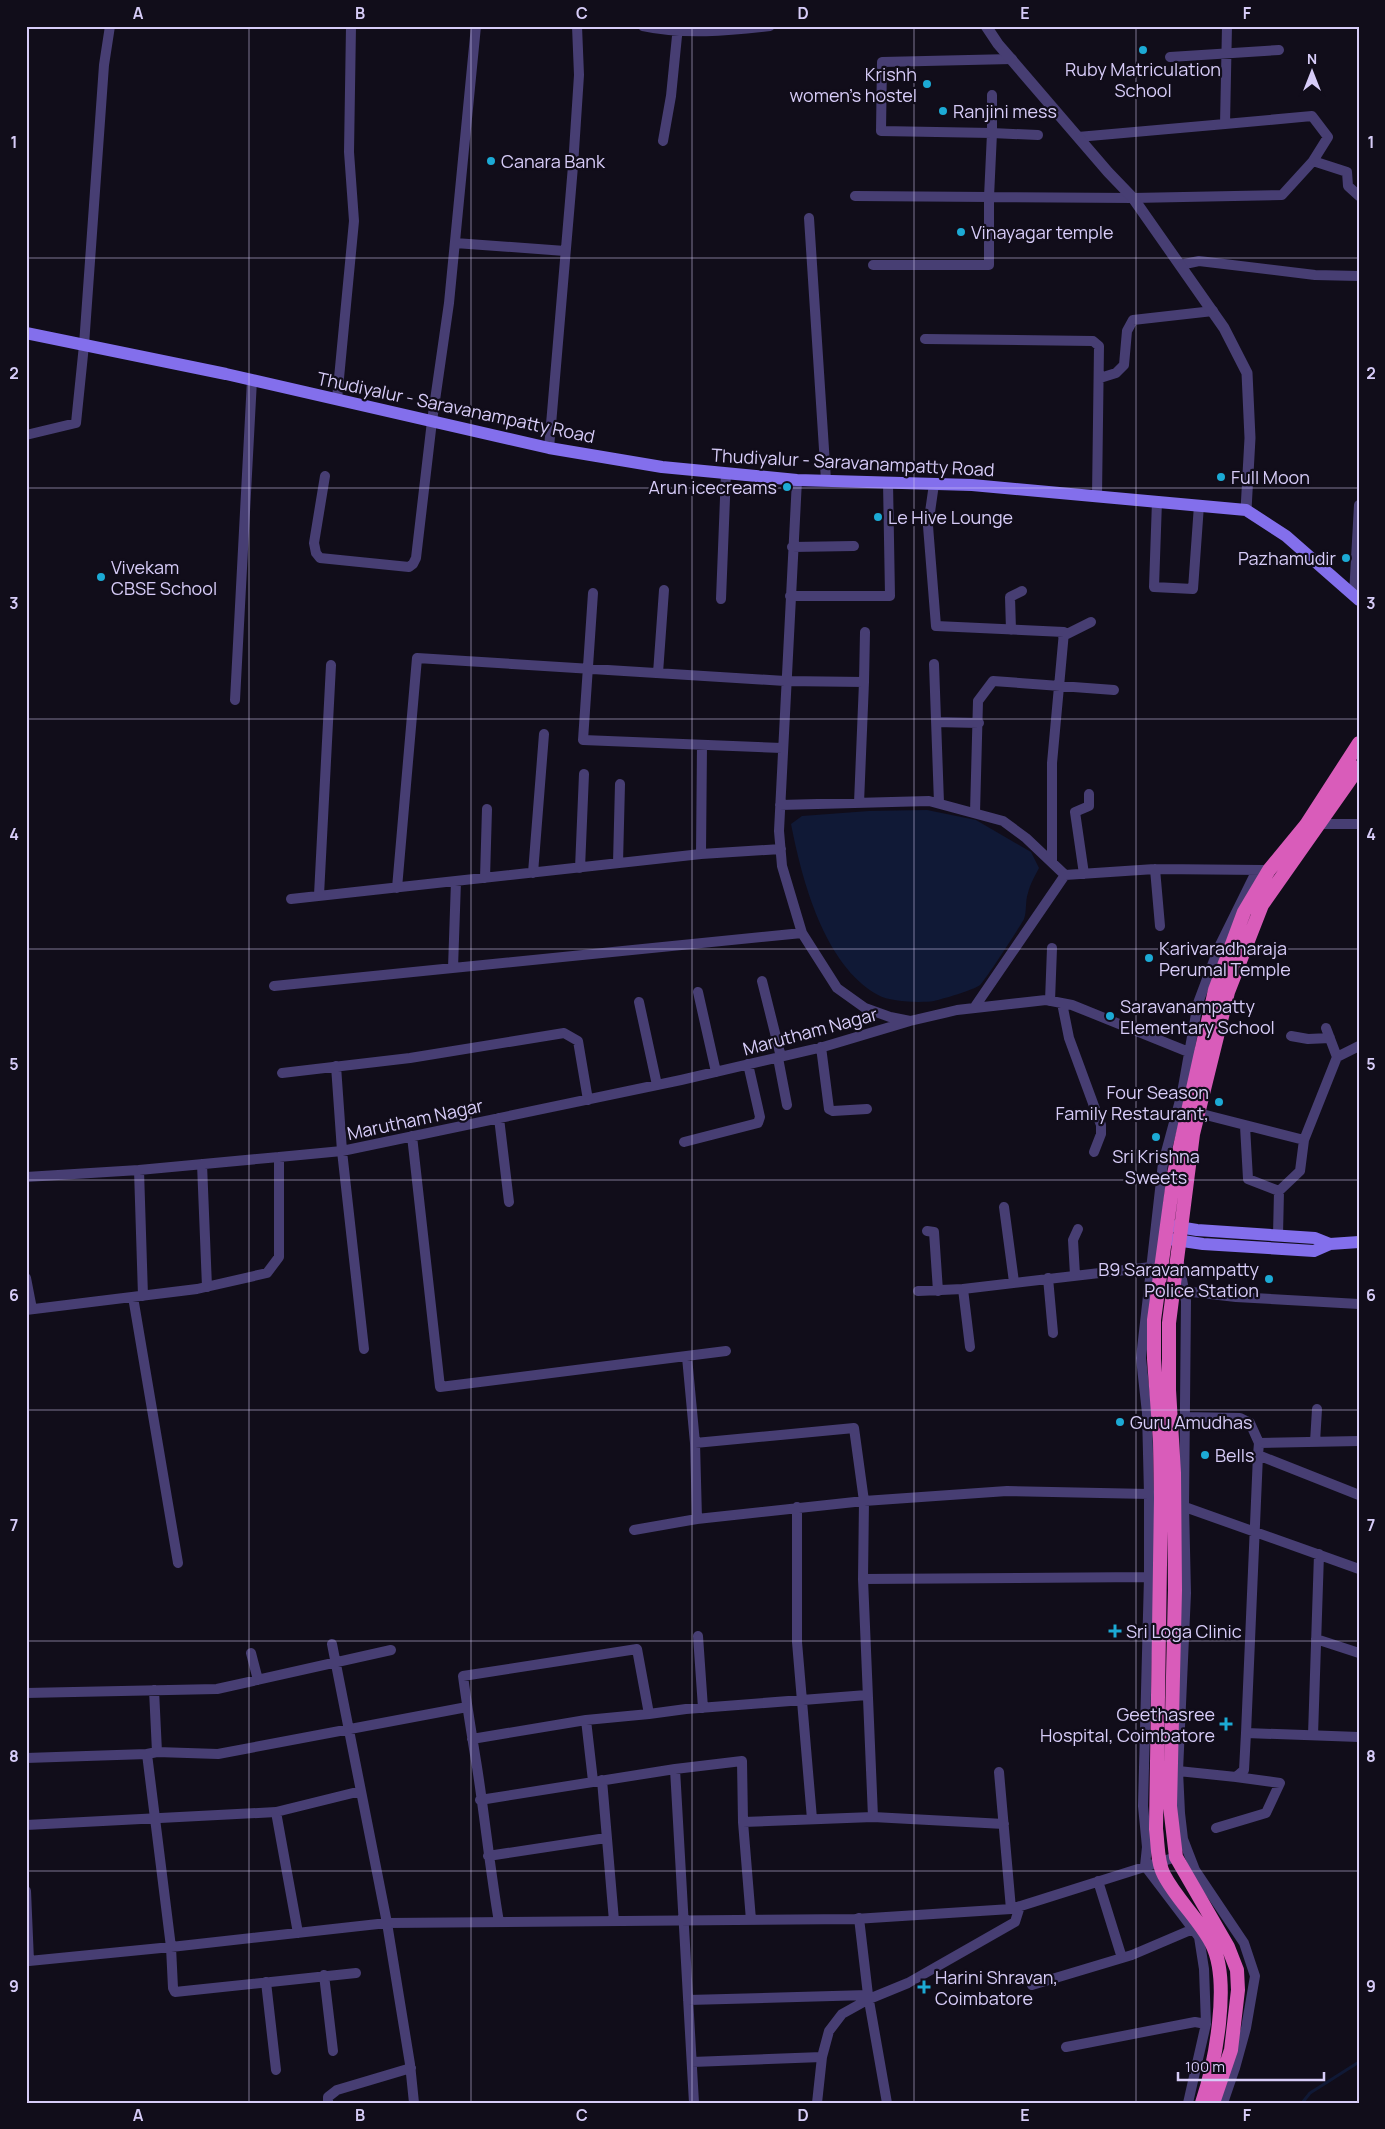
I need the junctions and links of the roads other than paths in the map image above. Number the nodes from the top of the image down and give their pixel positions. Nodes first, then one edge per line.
1 (110, 26) edge
2 (351, 26) edge
3 (476, 26) edge
4 (577, 26) edge
5 (643, 26) edge
6 (770, 26) edge
7 (986, 26) edge
8 (1227, 26) edge
9 (678, 28) edge
10 (1279, 50) dead end
11 (1227, 54) junction
12 (1170, 57) dead end
13 (1012, 60) junction
14 (992, 95) dead end
15 (1226, 124) junction
16 (992, 133) junction
17 (1038, 134) dead end
18 (1078, 138) junction
19 (663, 140) dead end
20 (1313, 161) junction
21 (855, 196) dead end
22 (1359, 196) edge
23 (989, 197) junction
24 (1133, 198) junction
25 (809, 218) dead end
26 (455, 243) junction
27 (565, 252) junction
28 (873, 265) dead end
29 (1180, 265) junction
30 (1359, 276) edge
31 (1212, 311) junction
32 (26, 333) edge
33 (925, 339) dead end
34 (84, 345) junction
35 (1100, 378) junction
36 (252, 380) junction
37 (337, 399) junction
38 (432, 421) junction
39 (26, 436) edge
40 (549, 448) junction
41 (726, 473) junction
42 (325, 476) dead end
43 (797, 480) junction
44 (826, 480) junction
45 (888, 482) junction
46 (934, 484) junction
47 (1097, 496) junction
48 (1156, 501) junction
49 (1199, 505) junction
50 (1359, 506) edge
51 (1246, 510) junction
52 (854, 546) dead end
53 (792, 547) junction
54 (664, 590) dead end
55 (1022, 591) dead end
56 (594, 593) dead end
57 (790, 596) junction
58 (721, 598) dead end
59 (1356, 598) edge
60 (1091, 622) dead end
61 (1012, 630) junction
62 (865, 632) dead end
63 (1063, 636) junction
64 (934, 664) dead end
65 (331, 665) dead end
66 (589, 669) junction
67 (658, 673) junction
68 (786, 681) junction
69 (864, 682) junction
70 (1059, 687) junction
71 (1114, 690) dead end
72 (235, 700) dead end
73 (936, 722) junction
74 (979, 723) junction
75 (544, 734) dead end
76 (1359, 743) edge
77 (702, 745) junction
78 (782, 748) junction
79 (1359, 767) edge
80 (584, 774) dead end
81 (620, 784) dead end
82 (1089, 794) dead end
83 (859, 803) junction
84 (939, 803) junction
85 (780, 805) junction
86 (487, 809) dead end
87 (975, 813) junction
88 (1320, 824) junction
89 (1359, 824) edge
90 (782, 849) junction
91 (701, 854) junction
92 (1052, 862) junction
93 (618, 863) junction
94 (580, 868) junction
95 (1155, 869) junction
96 (1263, 870) junction
97 (532, 873) junction
98 (1084, 874) junction
99 (1065, 875) junction
100 (485, 878) junction
101 (456, 881) junction
102 (397, 888) junction
103 (319, 895) junction
104 (292, 900) dead end
105 (1160, 926) dead end
106 (802, 933) junction
107 (1052, 948) dead end
108 (453, 968) junction
109 (762, 981) dead end
110 (274, 986) dead end
111 (698, 992) dead end
112 (1050, 1000) junction
113 (639, 1002) dead end
114 (1062, 1003) junction
115 (974, 1008) junction
116 (910, 1021) junction
117 (1291, 1036) dead end
118 (1359, 1046) edge
119 (820, 1047) junction
120 (1195, 1055) junction
121 (780, 1057) junction
122 (1337, 1057) junction
123 (748, 1064) junction
124 (336, 1066) junction
125 (716, 1072) junction
126 (282, 1073) dead end
127 (657, 1085) junction
128 (588, 1100) junction
129 (787, 1105) dead end
130 (867, 1109) dead end
131 (1198, 1113) junction
132 (499, 1118) junction
133 (1245, 1126) junction
134 (412, 1136) junction
135 (1304, 1140) junction
136 (684, 1142) dead end
137 (342, 1151) junction
138 (1094, 1152) dead end
139 (280, 1157) junction
140 (202, 1164) junction
141 (138, 1170) junction
142 (26, 1178) edge
143 (1278, 1191) junction
144 (509, 1202) dead end
145 (1004, 1207) dead end
146 (1078, 1229) dead end
147 (927, 1231) dead end
148 (1165, 1231) junction
149 (1278, 1235) junction
150 (1179, 1240) junction
151 (1359, 1242) edge
152 (1330, 1244) junction
153 (1151, 1267) junction
154 (1075, 1274) junction
155 (26, 1278) edge
156 (1048, 1278) junction
157 (1014, 1282) junction
158 (207, 1287) junction
159 (963, 1289) junction
160 (938, 1290) junction
161 (918, 1291) dead end
162 (1184, 1291) junction
163 (138, 1296) junction
164 (1359, 1304) edge
165 (29, 1310) edge
166 (1053, 1333) dead end
167 (970, 1347) dead end
168 (364, 1349) dead end
169 (726, 1351) dead end
170 (687, 1357) junction
171 (1318, 1409) dead end
172 (1184, 1417) junction
173 (1359, 1441) edge
174 (1315, 1442) junction
175 (695, 1443) junction
176 (1259, 1443) junction
177 (1258, 1455) junction
178 (1155, 1496) junction
179 (1359, 1496) edge
180 (864, 1500) junction
181 (1179, 1504) junction
182 (797, 1507) junction
183 (697, 1519) junction
184 (634, 1530) dead end
185 (1253, 1531) junction
186 (1319, 1554) junction
187 (178, 1563) dead end
188 (1359, 1569) edge
189 (1149, 1577) junction
190 (863, 1579) junction
191 (698, 1636) dead end
192 (1316, 1639) junction
193 (332, 1644) dead end
194 (391, 1650) dead end
195 (251, 1653) dead end
196 (1359, 1653) edge
197 (336, 1662) junction
198 (258, 1680) junction
199 (154, 1690) junction
200 (26, 1693) edge
201 (867, 1695) junction
202 (801, 1700) junction
203 (467, 1707) junction
204 (703, 1708) junction
205 (649, 1714) junction
206 (586, 1720) junction
207 (349, 1729) junction
208 (1246, 1732) junction
209 (1312, 1735) junction
210 (1359, 1737) edge
211 (472, 1740) junction
212 (158, 1752) junction
213 (147, 1754) junction
214 (26, 1758) edge
215 (675, 1769) junction
216 (1178, 1771) junction
217 (999, 1772) dead end
218 (1236, 1777) junction
219 (598, 1780) junction
220 (361, 1791) junction
221 (480, 1800) junction
222 (276, 1812) junction
223 (155, 1818) junction
224 (873, 1818) junction
225 (812, 1819) junction
226 (743, 1822) junction
227 (1004, 1824) junction
228 (26, 1825) edge
229 (1216, 1828) dead end
230 (606, 1838) junction
231 (488, 1856) junction
232 (1176, 1857) junction
233 (1160, 1862) junction
234 (1145, 1866) junction
235 (1098, 1881) junction
236 (26, 1891) edge
237 (1016, 1908) junction
238 (858, 1918) junction
239 (683, 1920) junction
240 (751, 1920) junction
241 (614, 1921) junction
242 (499, 1922) junction
243 (387, 1923) junction
244 (1193, 1929) junction
245 (298, 1933) junction
246 (171, 1948) junction
247 (1122, 1958) junction
248 (356, 1973) dead end
249 (324, 1975) junction
250 (266, 1982) junction
251 (1032, 1985) dead end
252 (868, 1997) junction
253 (688, 2000) junction
254 (1206, 2024) junction
255 (1066, 2047) dead end
256 (333, 2051) dead end
257 (822, 2057) junction
258 (692, 2062) junction
259 (411, 2068) junction
260 (276, 2070) dead end
261 (328, 2103) edge
262 (414, 2103) edge
263 (694, 2103) edge
264 (817, 2103) edge
265 (887, 2103) edge
266 (1188, 2103) edge
267 (1202, 2103) edge
268 (1213, 2103) edge
269 (1223, 2103) edge

1 - 34 street
2 - 37 street
3 - 26 street
4 - 27 street
5 - 9 street
6 - 9 street
7 - 13 street
8 - 11 street
9 - 19 street
10 - 11 street
11 - 12 street
11 - 15 street
13 - 16 street
13 - 18 street
14 - 16 street
15 - 18 street
15 - 20 street
16 - 17 street
16 - 23 street
18 - 24 street
20 - 22 street
20 - 24 street
21 - 23 street
23 - 24 street
23 - 28 street
24 - 29 street
25 - 44 street
26 - 27 street
26 - 38 street
27 - 40 street
29 - 30 street
29 - 31 street
31 - 35 street
31 - 51 street
32 - 34 main road, Thudiyalur - Saravanampatty Road
33 - 35 street
34 - 36 main road, Thudiyalur - Saravanampatty Road
34 - 39 street
35 - 47 street
36 - 37 main road, Thudiyalur - Saravanampatty Road
36 - 72 street
37 - 38 main road, Thudiyalur - Saravanampatty Road
38 - 40 main road, Thudiyalur - Saravanampatty Road
38 - 42 street
40 - 41 main road, Thudiyalur - Saravanampatty Road
41 - 43 main road, Thudiyalur - Saravanampatty Road
41 - 58 street
43 - 44 main road, Thudiyalur - Saravanampatty Road
43 - 53 street
44 - 45 main road, Thudiyalur - Saravanampatty Road
45 - 46 main road, Thudiyalur - Saravanampatty Road
45 - 57 street
46 - 47 main road, Thudiyalur - Saravanampatty Road
46 - 61 street
47 - 48 main road, Thudiyalur - Saravanampatty Road
48 - 49 main road, Thudiyalur - Saravanampatty Road
48 - 49 street
49 - 51 main road, Thudiyalur - Saravanampatty Road
50 - 59 street
51 - 59 main road, Thudiyalur - Saravanampatty Road
52 - 53 street
53 - 57 street
54 - 67 street
55 - 61 street
56 - 66 street
57 - 68 street
60 - 63 street
61 - 63 street
62 - 69 street
63 - 70 street
64 - 73 street
65 - 103 street
66 - 67 street
66 - 77 street
66 - 102 street
67 - 68 street
68 - 69 street
68 - 78 street
69 - 83 street
70 - 71 street
70 - 74 street
70 - 92 street
73 - 74 street
73 - 84 street
74 - 87 street
75 - 97 street
76 - 96 highway
77 - 78 street
77 - 91 street
78 - 85 street
79 - 88 highway
80 - 94 street
81 - 93 street
82 - 98 street
83 - 84 street
83 - 85 street
84 - 87 street
85 - 90 street
86 - 100 street
87 - 92 street
88 - 89 street
88 - 131 highway
90 - 91 street
90 - 106 street
91 - 93 street
92 - 99 street
93 - 94 street
94 - 97 street
95 - 96 street
95 - 98 street
95 - 105 street
96 - 120 highway
97 - 100 street
98 - 99 street
99 - 115 street
100 - 101 street
101 - 102 street
101 - 108 street
102 - 103 street
103 - 104 street
106 - 108 street
106 - 116 street
107 - 112 street
108 - 110 street
109 - 121 street
111 - 125 street
112 - 114 street
112 - 115 street, Marutham Nagar
113 - 127 street
114 - 120 street
114 - 138 street
115 - 116 street, Marutham Nagar
116 - 119 street, Marutham Nagar
117 - 122 street
118 - 122 street
119 - 121 street, Marutham Nagar
119 - 130 street
120 - 148 highway
120 - 153 street
121 - 123 street, Marutham Nagar
121 - 129 street
122 - 135 street
123 - 125 street, Marutham Nagar
123 - 136 street
124 - 126 street
124 - 128 street
124 - 137 street
125 - 127 street, Marutham Nagar
127 - 128 street, Marutham Nagar
128 - 132 street, Marutham Nagar
131 - 133 street
131 - 150 highway
132 - 134 street, Marutham Nagar
132 - 144 street
133 - 135 street
133 - 143 street
134 - 137 street, Marutham Nagar
134 - 170 street
135 - 143 street
137 - 139 street, Marutham Nagar
137 - 168 street
139 - 140 street, Marutham Nagar
139 - 158 street
140 - 141 street, Marutham Nagar
140 - 158 street
141 - 142 street, Marutham Nagar
141 - 163 street
143 - 149 street
145 - 157 street
146 - 154 street
147 - 160 street
148 - 150 main road
148 - 178 highway
149 - 150 main road
149 - 152 main road
150 - 152 main road
150 - 162 street
150 - 181 highway
151 - 152 main road
153 - 154 street
153 - 178 street
154 - 156 street
155 - 165 street
156 - 157 street
156 - 166 street
157 - 159 street
158 - 163 street
159 - 160 street
159 - 167 street
160 - 161 street
162 - 164 street
162 - 172 street
163 - 165 street
163 - 187 street
169 - 170 street
170 - 175 street
171 - 174 street
172 - 176 street
172 - 181 street
173 - 174 street
174 - 176 street
175 - 180 street
175 - 183 street
176 - 177 street
177 - 179 street
177 - 185 street
178 - 180 street
178 - 181 street
178 - 189 street
178 - 233 highway
180 - 182 street
180 - 190 street
181 - 185 street
181 - 216 street
181 - 232 highway
182 - 183 street
182 - 202 street
183 - 184 street
185 - 186 street
185 - 208 street
186 - 188 street
186 - 192 street
189 - 190 street
189 - 234 street
190 - 201 street
191 - 204 street
192 - 196 street
192 - 209 street
193 - 197 street
194 - 197 street
195 - 198 street
197 - 198 street
197 - 207 street
198 - 199 street
199 - 200 street
199 - 212 street
201 - 202 street
201 - 224 street
202 - 204 street
202 - 225 street
203 - 205 street
203 - 207 street
203 - 211 street
204 - 205 street
205 - 206 street
206 - 211 street
206 - 219 street
207 - 212 street
207 - 220 street
208 - 209 street
208 - 218 street
209 - 210 street
211 - 221 street
212 - 213 street
213 - 214 street
213 - 223 street
215 - 219 street
215 - 226 street
215 - 239 street
216 - 218 street
216 - 269 street
217 - 227 street
218 - 229 street
219 - 221 street
219 - 230 street
220 - 222 street
220 - 243 street
221 - 231 street
222 - 223 street
222 - 245 street
223 - 228 street
223 - 246 street
224 - 225 street
224 - 227 street
225 - 226 street
226 - 240 street
227 - 237 street
230 - 231 street
230 - 241 street
231 - 242 street
232 - 233 street
232 - 268 highway
233 - 234 street
233 - 267 highway
234 - 235 street
234 - 244 street
235 - 237 street
235 - 247 street
236 - 246 street
237 - 238 street
237 - 252 street
238 - 240 street
238 - 252 street
239 - 240 street
239 - 241 street
239 - 253 street
241 - 242 street
242 - 243 street
243 - 245 street
243 - 259 street
244 - 247 street
244 - 254 street
245 - 246 street
246 - 250 street
247 - 251 street
248 - 249 street
249 - 250 street
249 - 256 street
250 - 260 street
252 - 253 street
252 - 257 street
252 - 265 street
253 - 258 street
254 - 255 street
254 - 266 street
257 - 258 street
257 - 264 street
258 - 263 street
259 - 261 street
259 - 262 street

